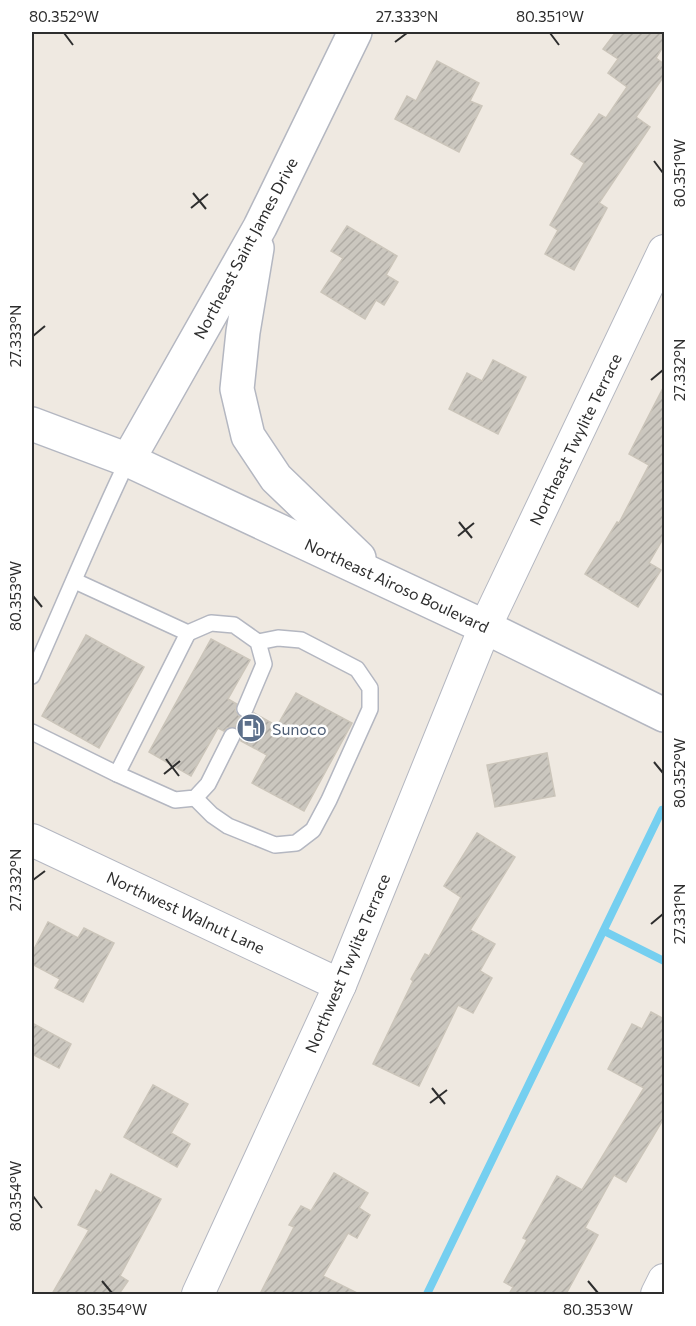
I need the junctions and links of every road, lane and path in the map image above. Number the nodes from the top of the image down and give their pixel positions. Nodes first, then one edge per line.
1 (355, 32) edge
2 (260, 227) junction
3 (664, 252) edge
4 (32, 424) edge
5 (128, 460) junction
6 (378, 576) junction
7 (75, 581) junction
8 (485, 627) junction
9 (188, 633) junction
10 (258, 642) junction
11 (32, 676) edge
12 (245, 709) dead end
13 (664, 715) edge
14 (32, 732) edge
15 (232, 736) dead end
16 (117, 774) junction
17 (195, 798) junction
18 (32, 840) edge
19 (340, 985) junction
20 (664, 1280) edge
21 (198, 1294) edge
22 (657, 1294) edge

1 - 2 main road, Northeast Saint James Drive
2 - 5 main road, Northeast Saint James Drive
2 - 6 main road
3 - 8 street, Northeast Twylite Terrace
4 - 5 main road, Northeast Airoso Boulevard
5 - 6 main road, Northeast Airoso Boulevard
5 - 7 lane
6 - 8 main road, Northeast Airoso Boulevard
7 - 9 lane
7 - 11 lane
8 - 13 main road, Northeast Airoso Boulevard
8 - 19 street, Northwest Twylite Terrace
9 - 10 lane
9 - 16 lane
10 - 12 lane
10 - 17 lane
14 - 16 lane
15 - 17 lane
16 - 17 lane
18 - 19 street, Northwest Walnut Lane
19 - 21 street, Northwest Twylite Terrace
20 - 22 street

